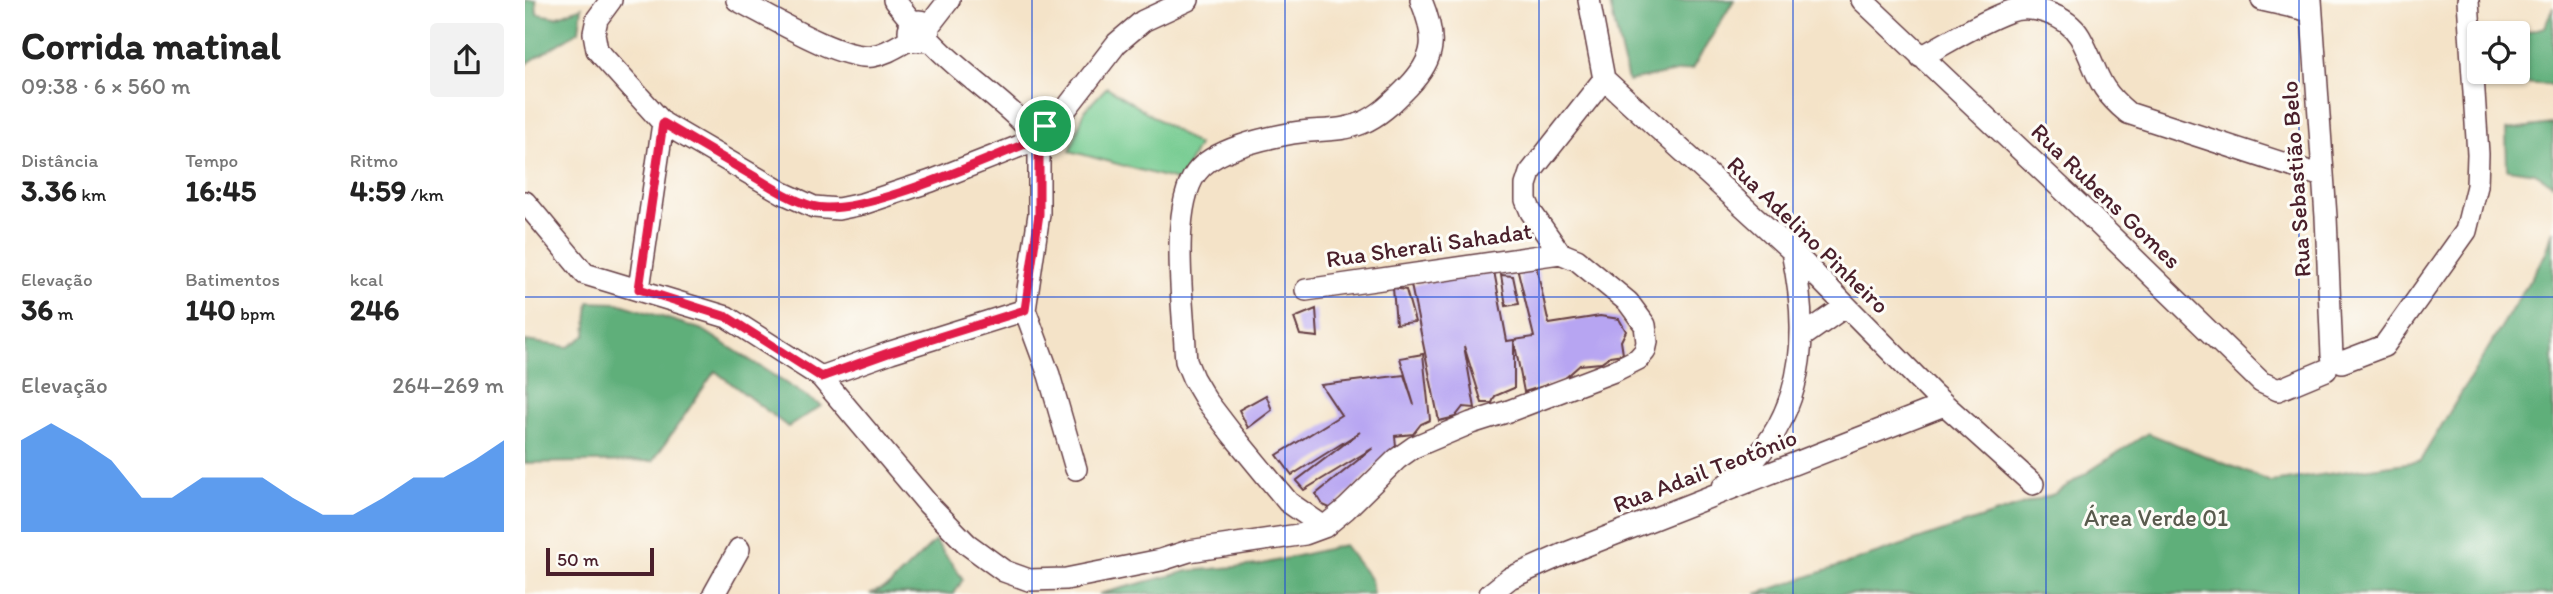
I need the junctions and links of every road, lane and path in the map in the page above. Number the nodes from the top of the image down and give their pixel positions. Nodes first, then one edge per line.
1 (611, 0) edge
2 (737, 0) edge
3 (894, 0) edge
4 (949, 0) edge
5 (1188, 0) edge
6 (1421, 0) edge
7 (1589, 0) edge
8 (1862, 0) edge
9 (2262, 0) edge
10 (2468, 0) edge
11 (2311, 6) edge
12 (920, 31) junction
13 (1921, 57) junction
14 (1604, 79) junction
15 (663, 123) junction
16 (1034, 136) junction
17 (2322, 176) junction
18 (525, 202) edge
19 (1791, 250) junction
20 (1560, 253) junction
21 (639, 289) junction
22 (1305, 290) dead end
23 (1846, 306) junction
24 (1025, 310) junction
25 (1803, 336) junction
26 (2334, 363) junction
27 (821, 377) junction
28 (1944, 405) junction
29 (1776, 432) junction
30 (1802, 462) junction
31 (1076, 469) dead end
32 (2033, 484) dead end
33 (1710, 499) junction
34 (1288, 502) junction
35 (1324, 527) junction
36 (1261, 542) junction
37 (739, 549) dead end
38 (713, 594) edge
39 (1490, 594) edge

1 - 15 street
2 - 12 street
3 - 12 street
4 - 12 street
5 - 16 street
6 - 34 street
7 - 14 street
8 - 13 street, Rua Rubens Gomes
9 - 11 street
10 - 26 street, Rua Rubens Gomes
11 - 17 street, Rua Sebastião Belo
12 - 16 street
13 - 17 street
13 - 26 street, Rua Rubens Gomes
14 - 19 street, Rua Adelino Pinheiro
14 - 20 street
15 - 16 street
15 - 21 street
16 - 24 street
17 - 26 street, Rua Sebastião Belo
18 - 21 street
19 - 23 street, Rua Adelino Pinheiro
19 - 25 street
20 - 22 street, Rua Sherali Sahadat
20 - 35 street
21 - 27 street
23 - 25 street
23 - 28 street, Rua Adelino Pinheiro
24 - 27 street
24 - 31 street
25 - 29 street
27 - 36 street
28 - 30 street, Rua Adail Teotônio
28 - 32 street, Rua Adelino Pinheiro
29 - 30 street
29 - 33 street
30 - 33 street, Rua Adail Teotônio
33 - 39 street, Rua Adail Teotônio
34 - 35 street
34 - 36 street
35 - 36 street
37 - 38 street

